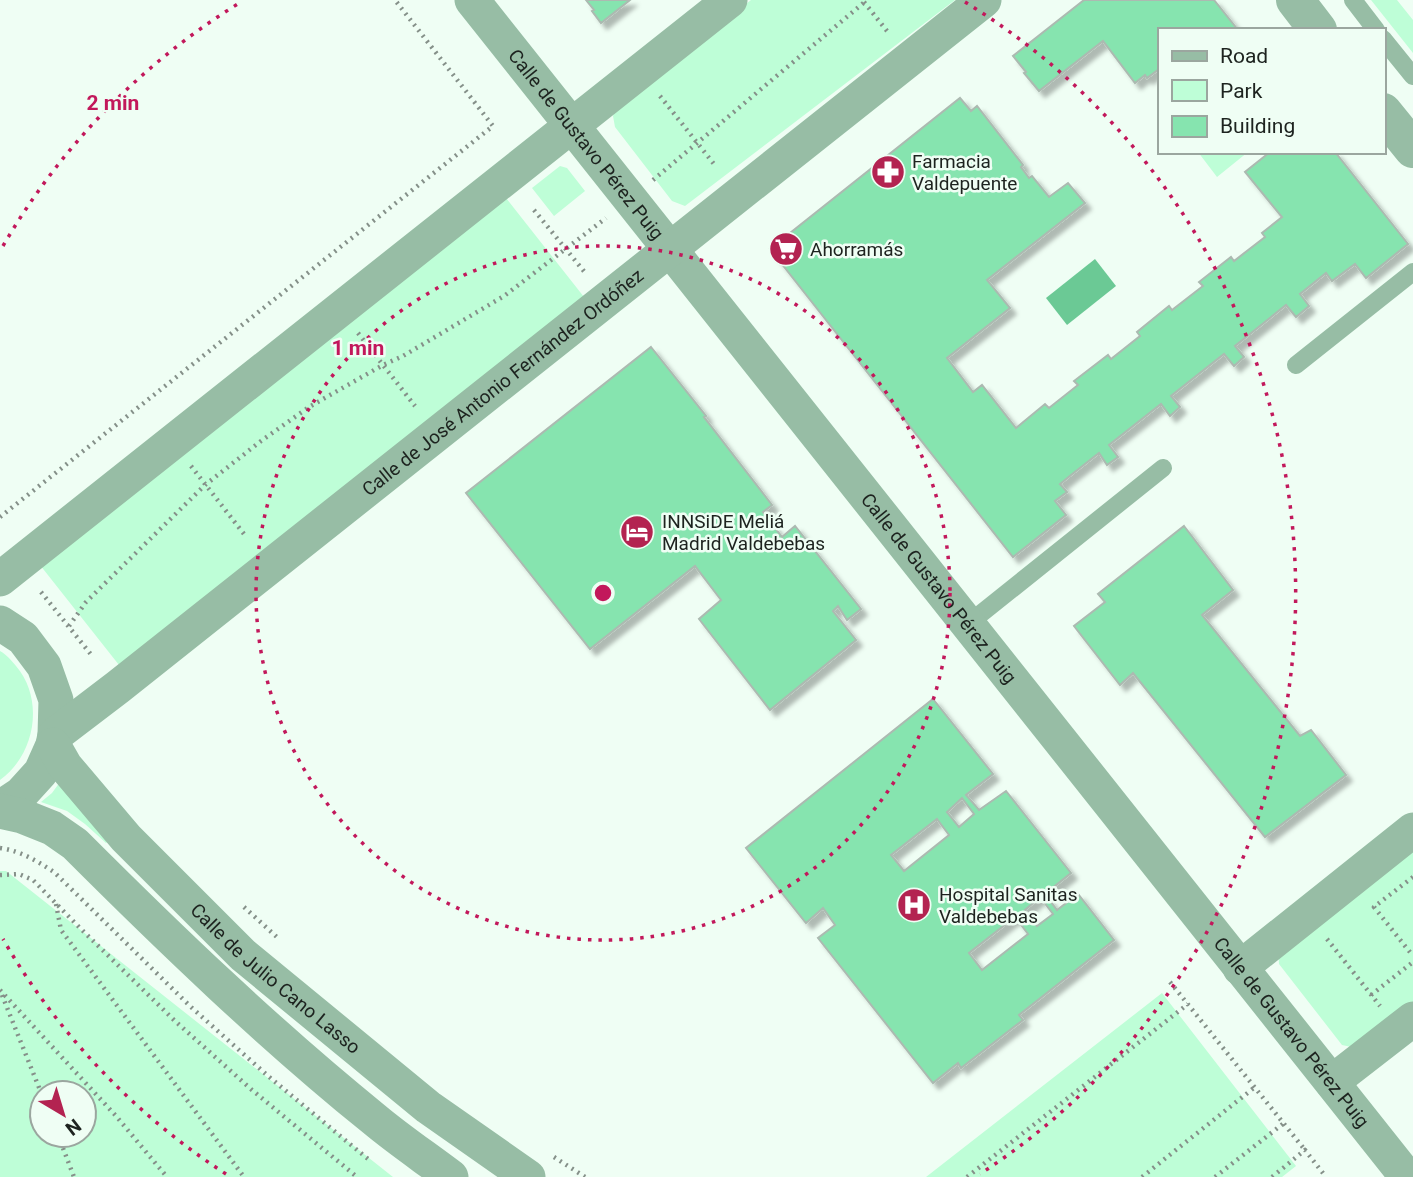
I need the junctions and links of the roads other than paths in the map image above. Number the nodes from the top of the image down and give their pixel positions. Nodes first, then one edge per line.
1 (472, 0) edge
2 (730, 0) edge
3 (984, 0) edge
4 (1295, 0) edge
5 (1353, 0) edge
6 (1316, 28) edge
7 (1374, 28) edge
8 (1385, 41) edge
9 (1413, 76) edge
10 (1385, 114) edge
11 (572, 125) junction
12 (1413, 149) edge
13 (670, 249) junction
14 (1413, 272) edge
15 (1296, 365) dead end
16 (1163, 468) dead end
17 (0, 579) edge
18 (0, 623) edge
19 (968, 624) junction
20 (54, 740) junction
21 (0, 810) edge
22 (1413, 830) edge
23 (1240, 968) junction
24 (1413, 1019) edge
25 (1332, 1082) junction
26 (540, 1166) edge
27 (451, 1177) edge
28 (1406, 1177) edge

1 - 11 street, Calle de Gustavo Pérez Puig
2 - 11 street
3 - 13 street, Calle de José Antonio Fernández Ordóñez
4 - 6 street
5 - 7 lane
8 - 9 lane
10 - 12 street
11 - 13 street, Calle de Gustavo Pérez Puig
11 - 17 street
13 - 19 street, Calle de Gustavo Pérez Puig
13 - 20 street, Calle de José Antonio Fernández Ordóñez
14 - 15 lane
16 - 19 lane
18 - 20 street
19 - 23 street, Calle de Gustavo Pérez Puig
20 - 21 street
20 - 26 street, Calle de Julio Cano Lasso
21 - 27 street, Calle de Julio Cano Lasso
22 - 23 street
23 - 25 street, Calle de Gustavo Pérez Puig
24 - 25 street
25 - 28 street, Calle de Gustavo Pérez Puig

